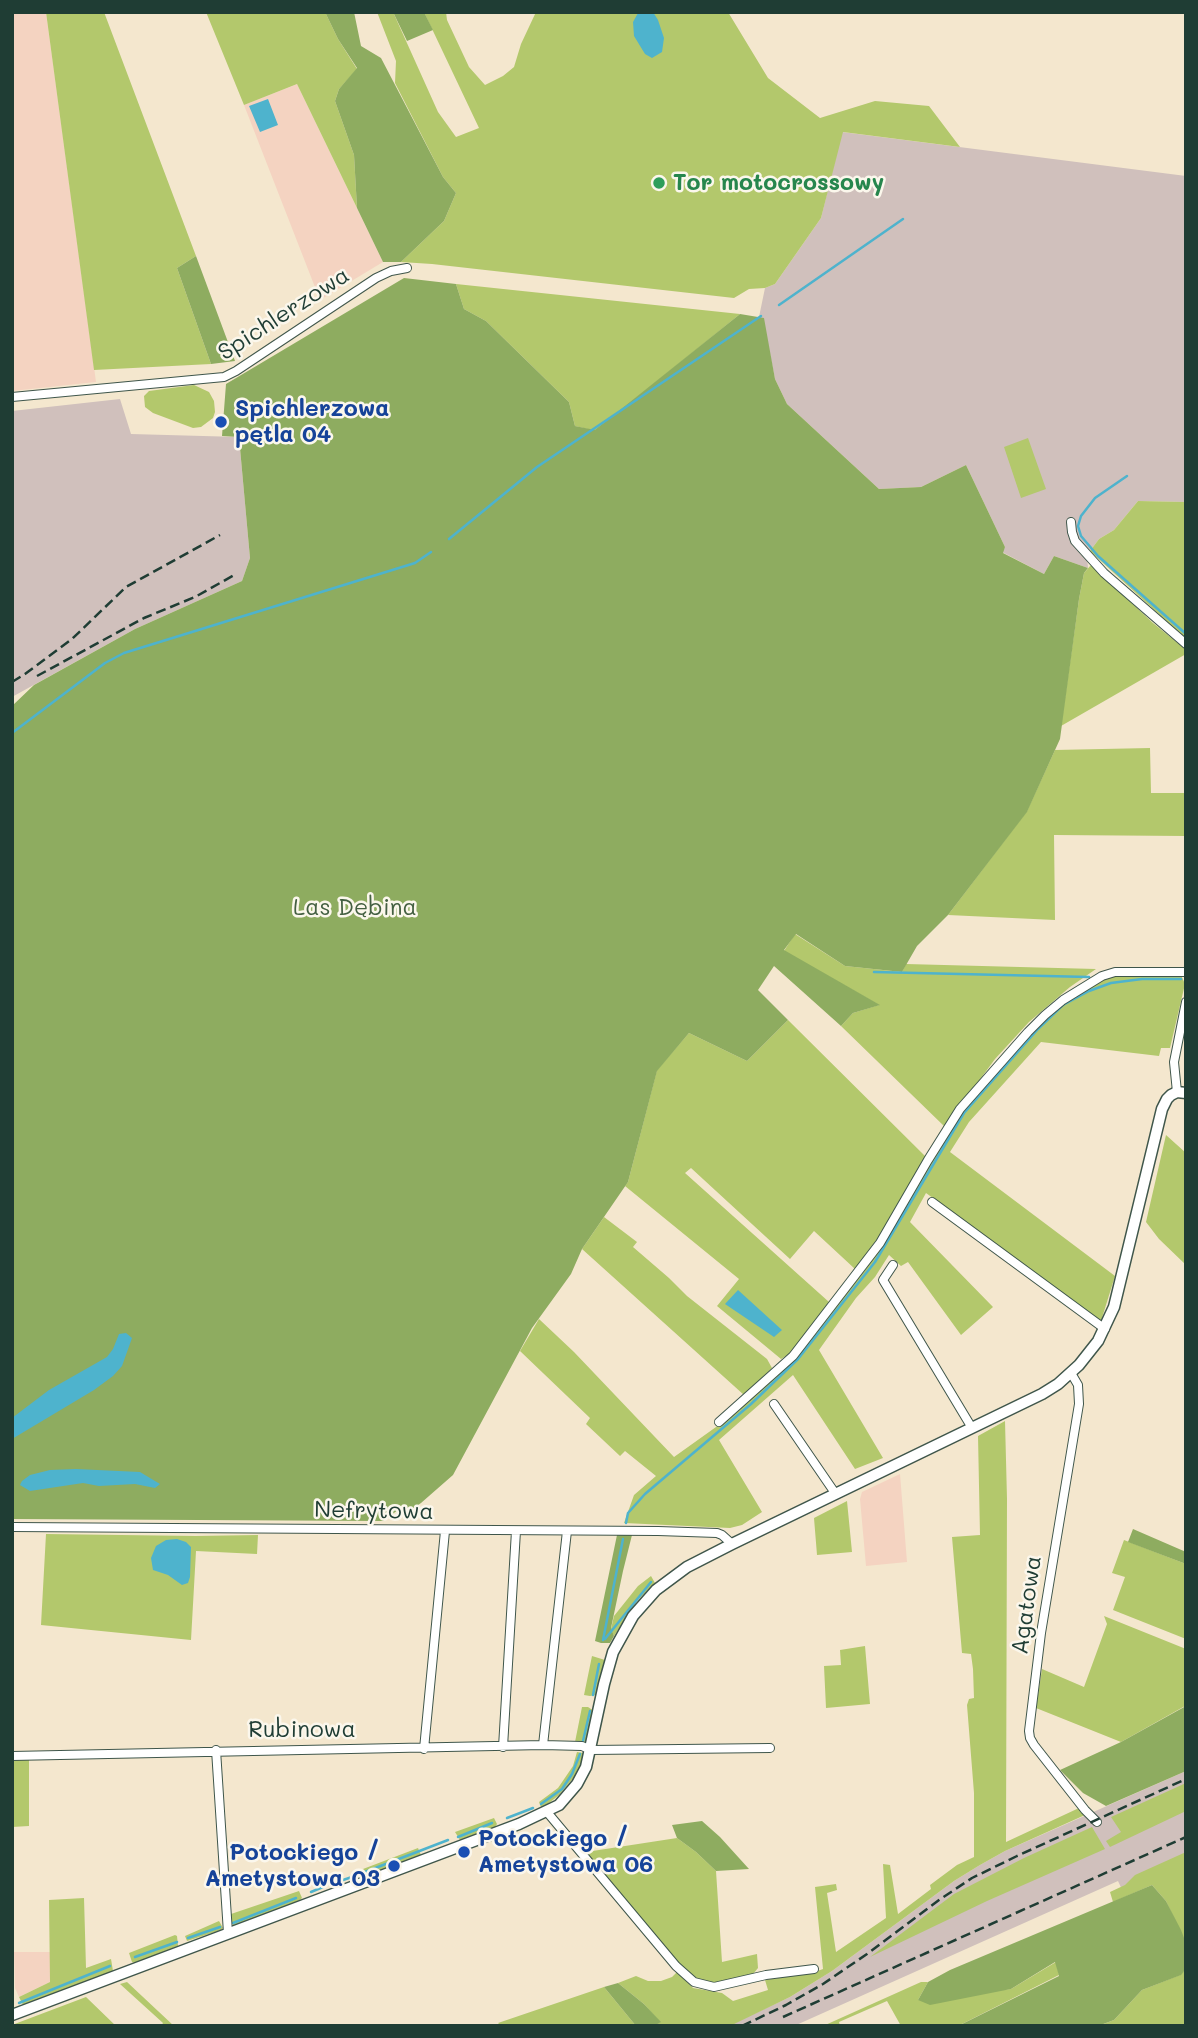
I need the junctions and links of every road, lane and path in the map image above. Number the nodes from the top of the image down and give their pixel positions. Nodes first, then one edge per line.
1 (407, 268) dead end
2 (12, 397) edge
3 (1072, 522) dead end
4 (1186, 644) edge
5 (1186, 972) edge
6 (1186, 1002) edge
7 (1181, 1093) edge
8 (932, 1202) dead end
9 (893, 1265) dead end
10 (1105, 1329) junction
11 (1071, 1373) junction
12 (774, 1404) dead end
13 (719, 1422) dead end
14 (972, 1427) junction
15 (835, 1493) junction
16 (12, 1527) edge
17 (445, 1531) junction
18 (516, 1531) junction
19 (567, 1531) junction
20 (732, 1544) junction
21 (543, 1745) junction
22 (503, 1747) junction
23 (771, 1748) dead end
24 (424, 1749) junction
25 (216, 1750) junction
26 (591, 1750) junction
27 (12, 1756) edge
28 (547, 1812) junction
29 (1097, 1822) dead end
30 (228, 1933) junction
31 (814, 1969) dead end
32 (12, 2015) edge

1 - 2 street, Spichlerzowa
3 - 4 street
5 - 13 street
6 - 7 street
7 - 10 street
8 - 10 street
9 - 14 street
10 - 11 street
11 - 14 street
11 - 29 street, Agatowa
12 - 15 street
14 - 15 street
15 - 20 street
16 - 17 street, Nefrytowa
17 - 18 street, Nefrytowa
17 - 24 street
18 - 19 street, Nefrytowa
18 - 22 street
19 - 20 street, Nefrytowa
19 - 21 street
20 - 26 street
21 - 22 street, Rubinowa
21 - 26 street, Rubinowa
22 - 24 street, Rubinowa
23 - 26 street, Rubinowa
24 - 25 street, Rubinowa
25 - 27 street, Rubinowa
25 - 30 street
26 - 28 street
28 - 30 street
28 - 31 street
30 - 32 street

